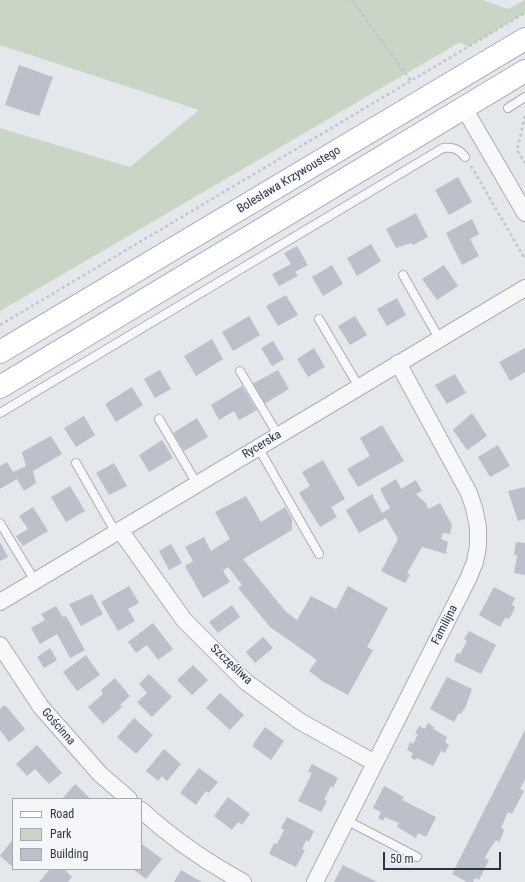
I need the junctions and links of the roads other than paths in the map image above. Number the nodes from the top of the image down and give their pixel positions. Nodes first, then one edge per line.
1 (525, 39) edge
2 (525, 72) edge
3 (525, 97) edge
4 (464, 108) junction
5 (508, 108) dead end
6 (465, 157) road end
7 (523, 205) edge
8 (403, 276) dead end
9 (525, 288) edge
10 (318, 319) dead end
11 (53, 320) junction
12 (439, 338) junction
13 (66, 347) junction
14 (0, 352) edge
15 (398, 364) junction
16 (240, 371) dead end
17 (0, 387) edge
18 (359, 387) junction
19 (0, 413) edge
20 (159, 419) dead end
21 (278, 436) junction
22 (258, 448) junction
23 (76, 463) dead end
24 (197, 484) junction
25 (0, 523) edge
26 (118, 532) junction
27 (319, 554) dead end
28 (35, 582) junction
29 (0, 602) edge
30 (0, 645) edge
31 (375, 763) junction
32 (127, 798) edge
33 (142, 811) edge
34 (346, 820) junction
35 (417, 857) dead end
36 (243, 882) edge
37 (315, 882) edge

1 - 11 main road, Bolesława Krzywoustego
2 - 4 main road
3 - 5 lane
4 - 7 street
4 - 13 main road
6 - 19 lane
8 - 12 lane
9 - 12 street, Rycerska
10 - 18 lane
11 - 13 main road
11 - 14 main road, Bolesława Krzywoustego
12 - 15 street, Rycerska
13 - 17 main road
15 - 18 street, Rycerska
15 - 31 street, Familijna
16 - 21 lane
18 - 21 street, Rycerska
20 - 24 lane
21 - 22 street, Rycerska
22 - 24 street, Rycerska
22 - 27 lane
23 - 26 lane
24 - 26 street, Rycerska
25 - 28 lane
26 - 28 street, Rycerska
26 - 31 street, Szczęśliwa
28 - 29 street, Rycerska
30 - 32 street, Gościnna
31 - 34 street, Familijna
33 - 36 street
34 - 35 lane
34 - 37 street, Familijna

